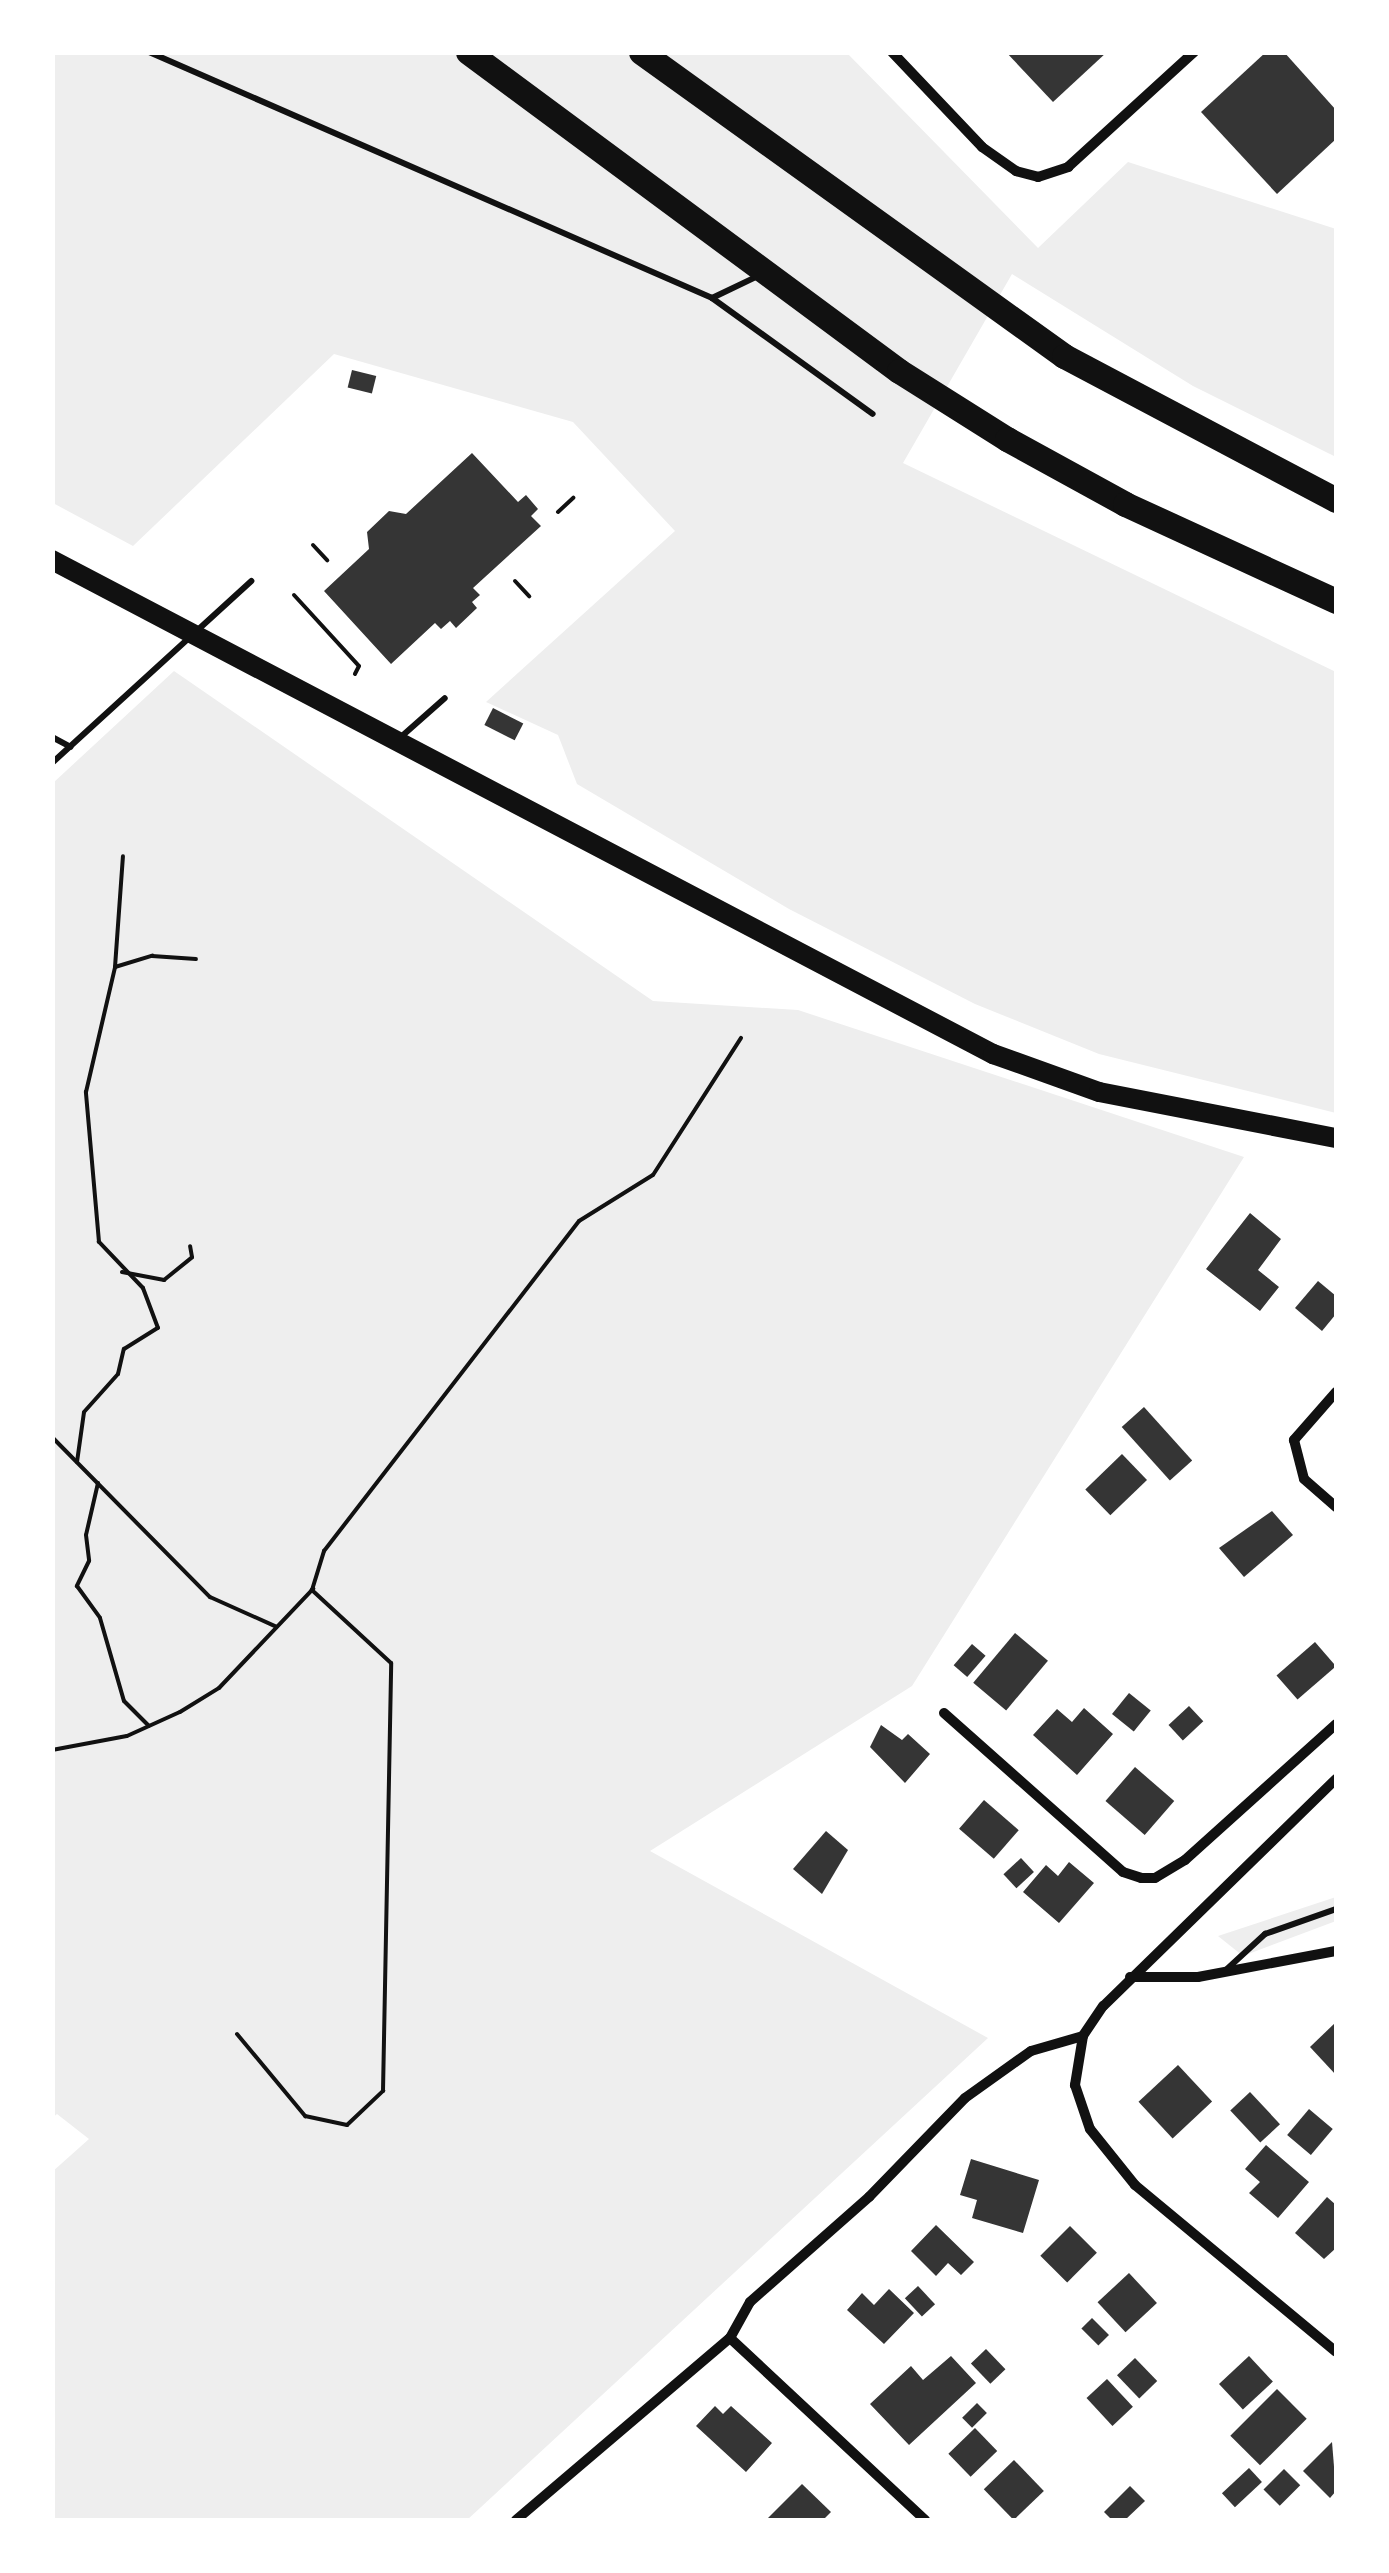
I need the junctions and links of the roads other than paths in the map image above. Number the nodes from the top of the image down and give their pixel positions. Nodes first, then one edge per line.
1 (149, 52) edge
2 (468, 52) edge
3 (641, 52) edge
4 (892, 52) edge
5 (1194, 52) edge
6 (765, 272) junction
7 (712, 298) junction
8 (872, 414) dead end
9 (1336, 500) edge
10 (52, 560) edge
11 (252, 580) dead end
12 (1336, 601) edge
13 (195, 635) junction
14 (445, 698) dead end
15 (52, 737) edge
16 (397, 740) junction
17 (71, 746) junction
18 (52, 763) edge
19 (1336, 1138) edge
20 (1336, 1392) edge
21 (1336, 1507) edge
22 (944, 1714) dead end
23 (1336, 1724) edge
24 (1336, 1779) edge
25 (1336, 1910) edge
26 (1336, 1951) edge
27 (1226, 1971) junction
28 (1130, 1977) junction
29 (1083, 2036) junction
30 (730, 2338) junction
31 (1336, 2352) edge
32 (516, 2520) edge
33 (926, 2520) edge

1 - 7 lane
2 - 6 highway
3 - 9 highway
4 - 5 street
6 - 7 lane
6 - 12 highway
7 - 8 lane
10 - 13 main road
11 - 13 lane
13 - 16 main road
13 - 17 lane
14 - 16 lane
15 - 17 lane
16 - 19 main road
17 - 18 lane
20 - 21 street
22 - 23 street
24 - 28 street
25 - 27 lane
26 - 27 street
27 - 28 street
28 - 29 street
29 - 30 street
29 - 31 street
30 - 32 street
30 - 33 street

